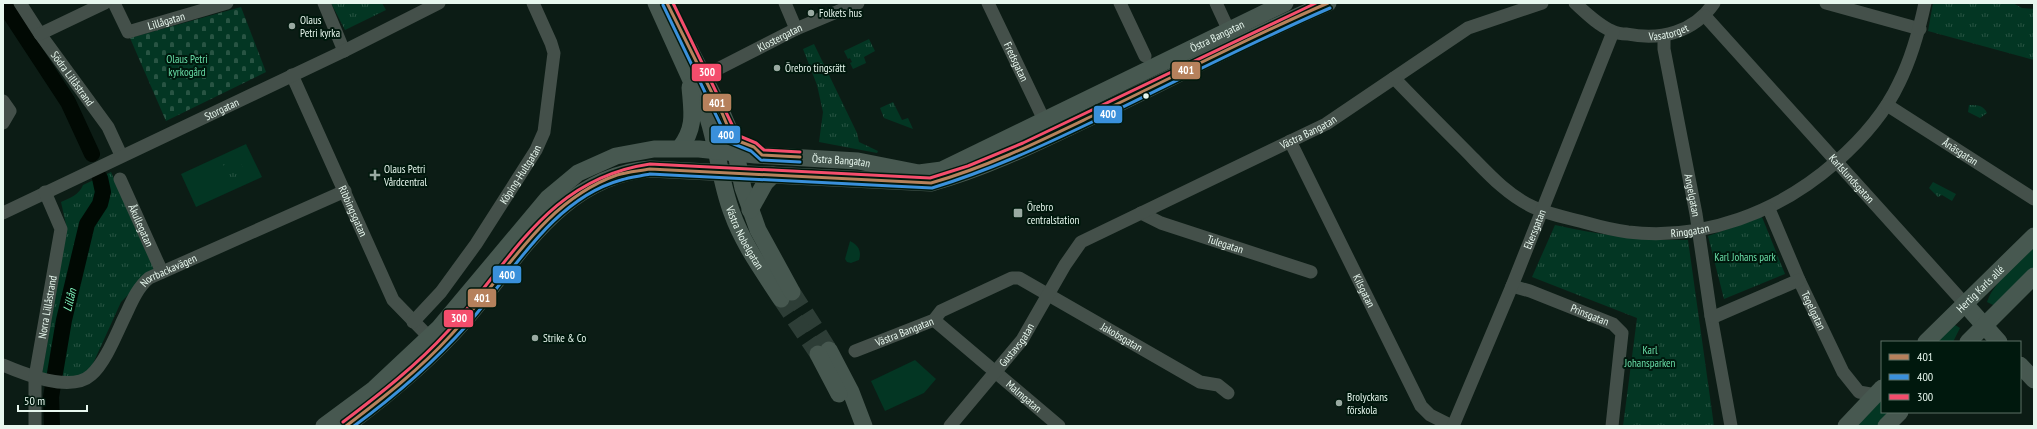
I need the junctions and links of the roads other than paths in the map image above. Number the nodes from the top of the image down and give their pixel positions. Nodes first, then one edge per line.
1 (20, 3) edge
2 (105, 3) edge
3 (114, 3) edge
4 (226, 3) edge
5 (324, 3) edge
6 (439, 3) edge
7 (533, 3) edge
8 (656, 3) edge
9 (667, 3) edge
10 (785, 3) edge
11 (858, 3) edge
12 (988, 3) edge
13 (1120, 3) edge
14 (1216, 3) edge
15 (1285, 3) edge
16 (1328, 3) edge
17 (1542, 3) edge
18 (1575, 3) edge
19 (1714, 3) edge
20 (1826, 3) edge
21 (1925, 3) edge
22 (1705, 16) junction
23 (796, 29) junction
24 (1920, 29) junction
25 (1612, 32) junction
26 (40, 34) junction
27 (1664, 36) junction
28 (1232, 38) junction
29 (344, 51) junction
30 (1145, 56) dead end
31 (292, 75) junction
32 (696, 75) junction
33 (1394, 78) junction
34 (3, 101) edge
35 (1887, 105) junction
36 (6, 118) edge
37 (1044, 120) junction
38 (1290, 141) junction
39 (680, 148) junction
40 (717, 151) junction
41 (121, 155) junction
42 (736, 157) junction
43 (790, 157) junction
44 (1836, 162) junction
45 (874, 163) junction
46 (585, 170) junction
47 (720, 171) junction
48 (773, 175) junction
49 (120, 179) dead end
50 (854, 179) junction
51 (592, 187) junction
52 (345, 191) junction
53 (45, 192) junction
54 (2034, 199) edge
55 (1769, 209) junction
56 (750, 210) junction
57 (1541, 211) junction
58 (3, 213) edge
59 (1141, 213) junction
60 (1698, 230) junction
61 (2034, 236) edge
62 (1071, 255) joint
63 (162, 272) junction
64 (1311, 272) dead end
65 (2034, 276) edge
66 (1016, 278) joint
67 (1799, 280) junction
68 (1512, 286) junction
69 (1979, 288) junction
70 (1047, 296) junction
71 (1965, 304) junction
72 (1711, 316) junction
73 (934, 320) junction
74 (413, 322) junction
75 (1984, 325) junction
76 (1927, 341) edge
77 (1964, 341) edge
78 (1969, 341) edge
79 (1998, 341) edge
80 (434, 342) junction
81 (855, 351) dead end
82 (3, 365) edge
83 (2021, 366) edge
84 (995, 372) junction
85 (39, 378) junction
86 (2034, 380) edge
87 (1879, 392) edge
88 (1228, 393) dead end
89 (1899, 413) edge
90 (35, 426) edge
91 (324, 426) edge
92 (346, 426) edge
93 (852, 426) edge
94 (864, 426) edge
95 (950, 426) edge
96 (1059, 426) edge
97 (1453, 426) edge
98 (1612, 426) edge
99 (1730, 426) edge
100 (1846, 426) edge
101 (1886, 426) edge

1 - 26 street, Södra Lillåstrand
2 - 26 street
3 - 4 street, Lillågatan
5 - 29 street
6 - 29 street, Storgatan
7 - 74 street, Köping-Hultgatan
8 - 32 main road
9 - 32 main road
10 - 23 street
11 - 23 street, Klostergatan
12 - 37 street, Fredsgatan
13 - 30 street
14 - 28 street
15 - 28 main road, Östra Bangatan
16 - 28 main road, Östra Bangatan
17 - 33 street, Västra Bangatan
18 - 25 street
19 - 22 street, Vasatorget
20 - 24 street
21 - 24 street, Ringgatan
22 - 27 street, Vasatorget
22 - 44 street, Karlslundsgatan
23 - 32 street, Klostergatan
24 - 35 street, Ringgatan
25 - 27 street, Vasatorget
25 - 57 street, Ekersgatan
26 - 41 street, Södra Lillåstrand
27 - 60 street, Angelgatan
28 - 37 main road, Östra Bangatan
28 - 50 main road, Östra Bangatan
29 - 31 street, Storgatan
31 - 41 street, Storgatan
31 - 52 street, Ribbingsgatan
32 - 39 main road
32 - 40 main road, Västra Nobelgatan
32 - 42 main road, Västra Nobelgatan
33 - 38 street, Västra Bangatan
33 - 57 street, Ringgatan
34 - 36 street
35 - 44 street, Ringgatan
35 - 54 street, Ånäsgatan
37 - 45 main road, Östra Bangatan
38 - 59 street, Västra Bangatan
38 - 97 street, Kilsgatan
39 - 40 main road, Östra Bangatan
39 - 46 main road, Östra Bangatan
40 - 42 main road, Östra Bangatan
40 - 47 main road, Västra Nobelgatan
41 - 53 street, Storgatan
42 - 43 main road, Östra Bangatan
42 - 43 main road
42 - 47 main road, Östra Bangatan
42 - 48 main road, Östra Bangatan
42 - 56 main road, Västra Nobelgatan
43 - 45 main road, Östra Bangatan
44 - 55 street, Ringgatan
44 - 71 street, Karlslundsgatan
45 - 50 main road
46 - 51 main road
46 - 80 main road, Östra Bangatan
47 - 51 main road, Östra Bangatan
47 - 56 main road, Västra Nobelgatan
48 - 50 main road, Östra Bangatan
48 - 56 main road
49 - 63 street, Åkullegatan
51 - 80 main road, Östra Bangatan
52 - 63 street, Norrbackavägen
52 - 74 street, Ribbingsgatan
53 - 58 street, Storgatan
53 - 85 street, Norra Lillåstrand
55 - 60 street, Ringgatan
55 - 67 street, Tegelgatan
57 - 60 street, Ringgatan
57 - 68 street, Ekersgatan
59 - 62 street, Västra Bangatan
59 - 64 street, Tulegatan
60 - 72 street, Angelgatan
61 - 69 main road, Hertig Karls allé
62 - 70 street, Gustavsgatan
63 - 85 street, Norrbackavägen
65 - 75 main road
66 - 70 street, Jakobsgatan
66 - 73 street, Västra Bangatan
67 - 72 street
67 - 87 street, Tegelgatan
68 - 97 street, Ekersgatan
68 - 98 street, Prinsgatan
69 - 71 main road, Hertig Karls allé
69 - 75 main road
70 - 84 street, Gustavsgatan
70 - 88 street, Jakobsgatan
71 - 75 main road, Karlslundsgatan
71 - 76 main road, Hertig Karls allé
71 - 77 main road
72 - 99 street, Angelgatan
73 - 81 street, Västra Bangatan
73 - 84 street, Malmgatan
74 - 80 street, Ribbingsgatan
75 - 78 main road
75 - 79 main road, Karlslundsgatan
80 - 91 main road, Östra Bangatan
80 - 92 main road, Östra Bangatan
82 - 85 street, Norrbackavägen
83 - 86 main road
84 - 95 street, Gustavsgatan
84 - 96 street, Malmgatan
85 - 90 street, Norra Lillåstrand
87 - 100 main road
89 - 101 main road
93 - 94 main road

